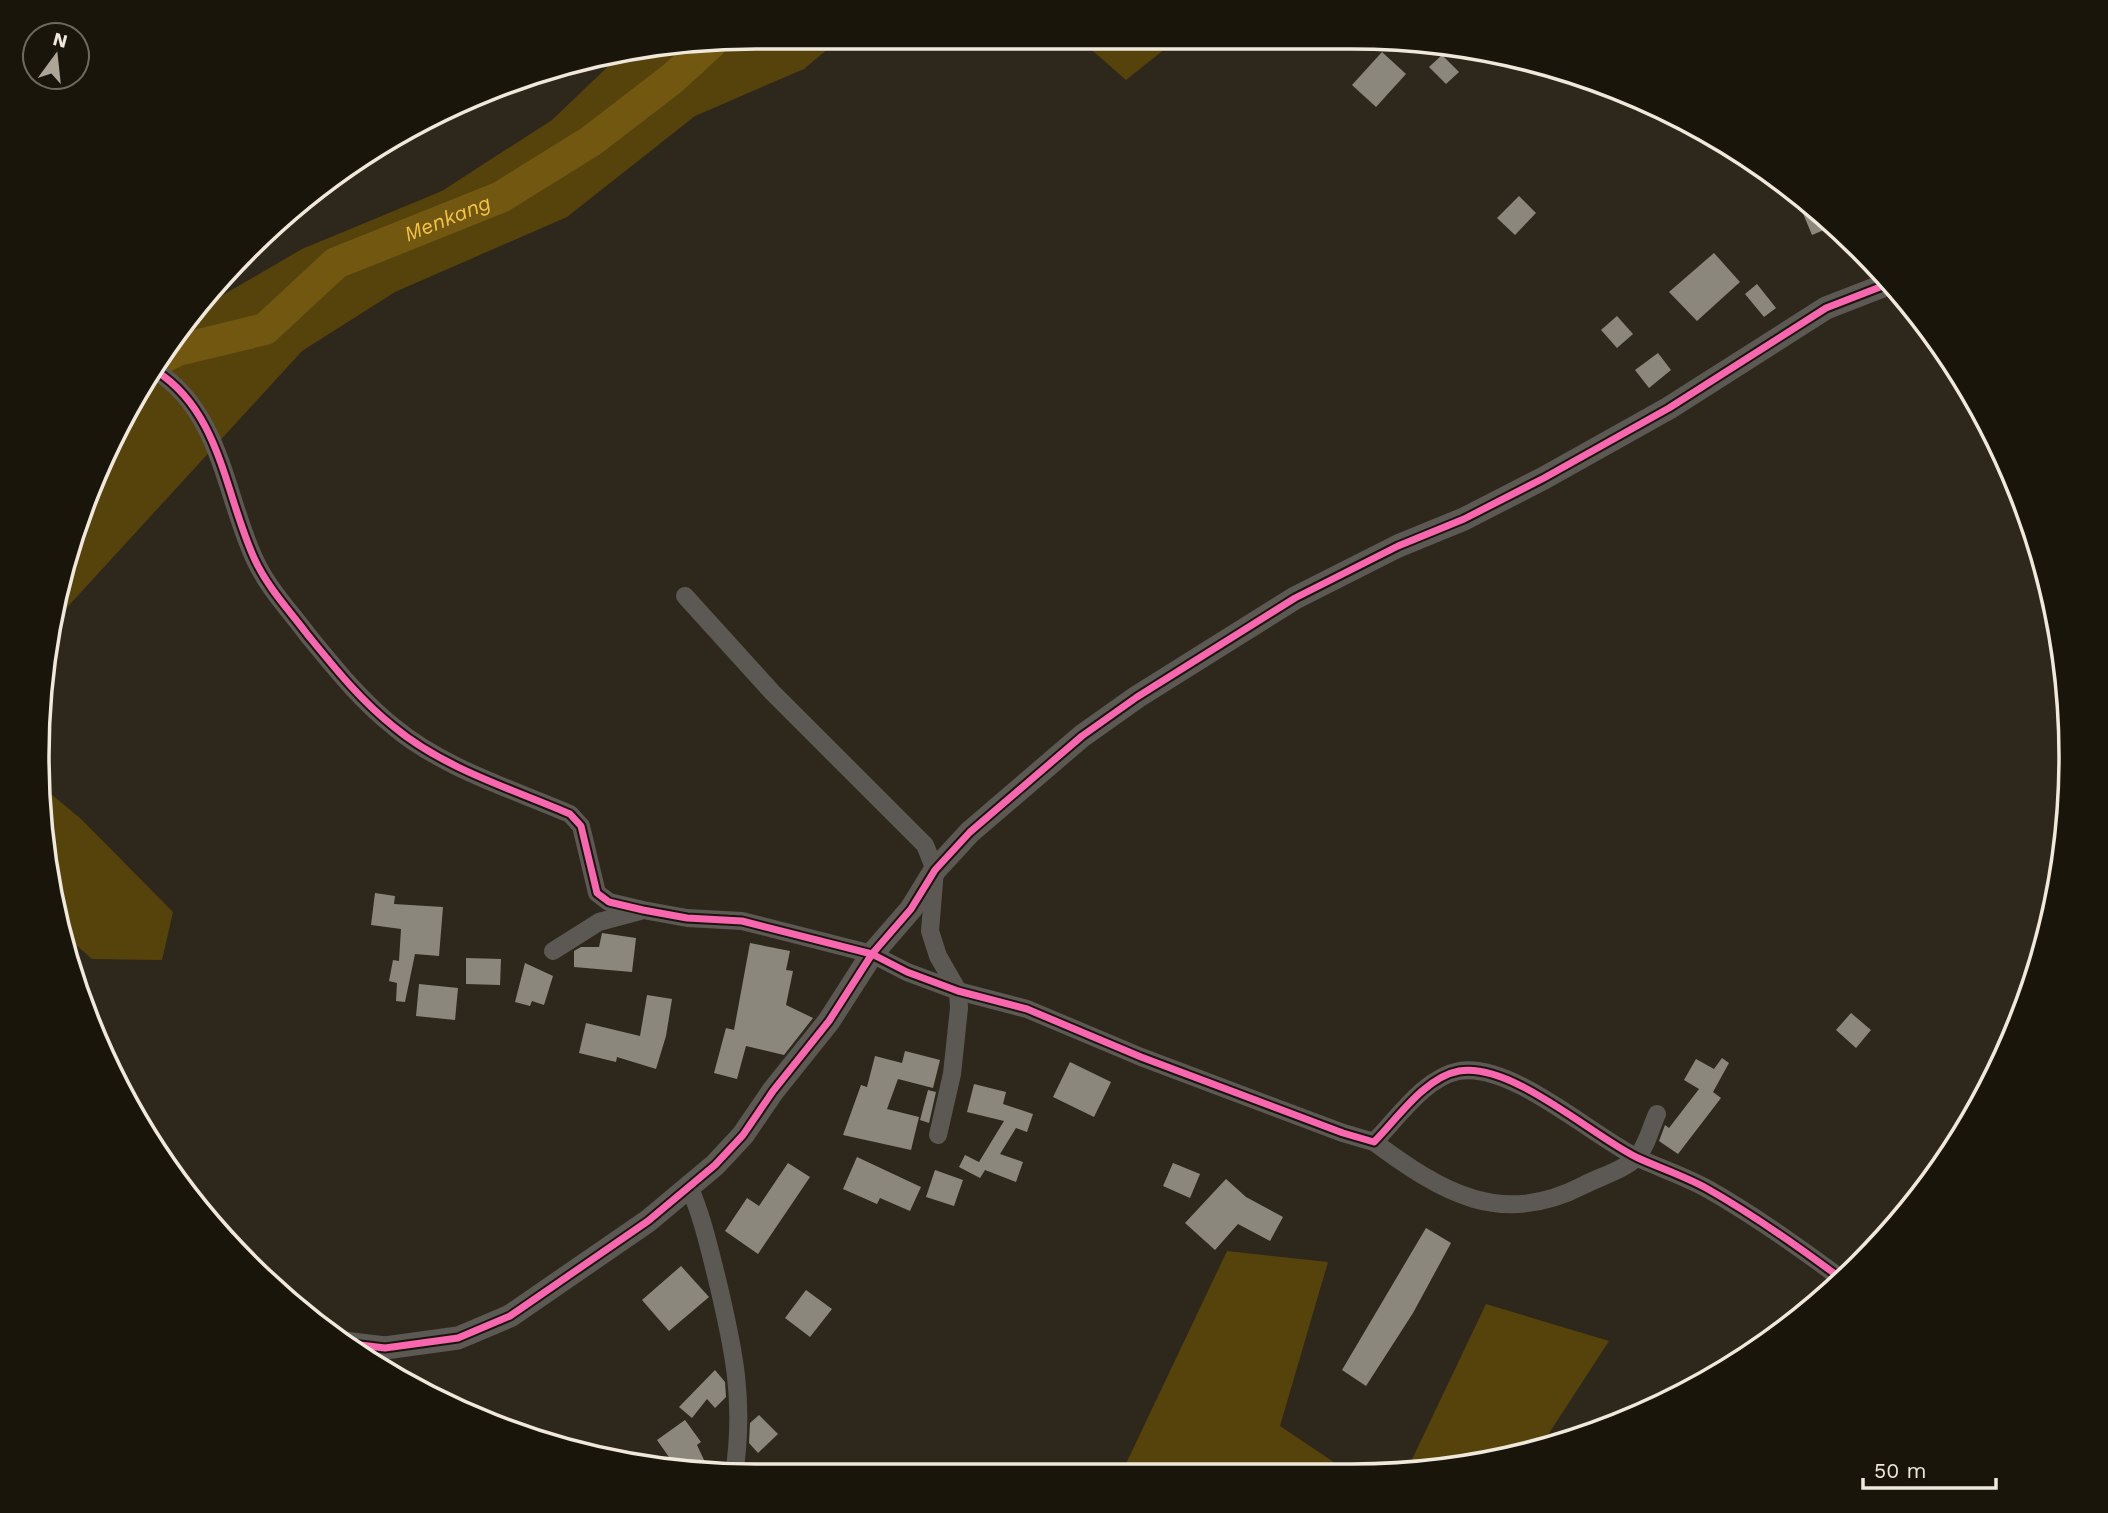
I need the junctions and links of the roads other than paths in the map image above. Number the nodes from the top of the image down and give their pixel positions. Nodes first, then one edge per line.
1 (1880, 287) edge
2 (161, 375) edge
3 (685, 596) dead end
4 (935, 870) junction
5 (643, 910) junction
6 (553, 951) dead end
7 (872, 954) junction
8 (958, 990) junction
9 (1657, 1114) dead end
10 (938, 1135) dead end
11 (1374, 1142) junction
12 (1637, 1157) junction
13 (689, 1186) junction
14 (1834, 1273) edge
15 (364, 1345) edge
16 (736, 1463) edge

1 - 4 street
2 - 5 street
3 - 4 street
4 - 7 street
4 - 8 street
5 - 6 street
5 - 7 street
7 - 8 street
7 - 13 street
8 - 10 street
8 - 11 street
9 - 12 street
11 - 12 street
11 - 12 street
12 - 14 street
13 - 15 street
13 - 16 street

